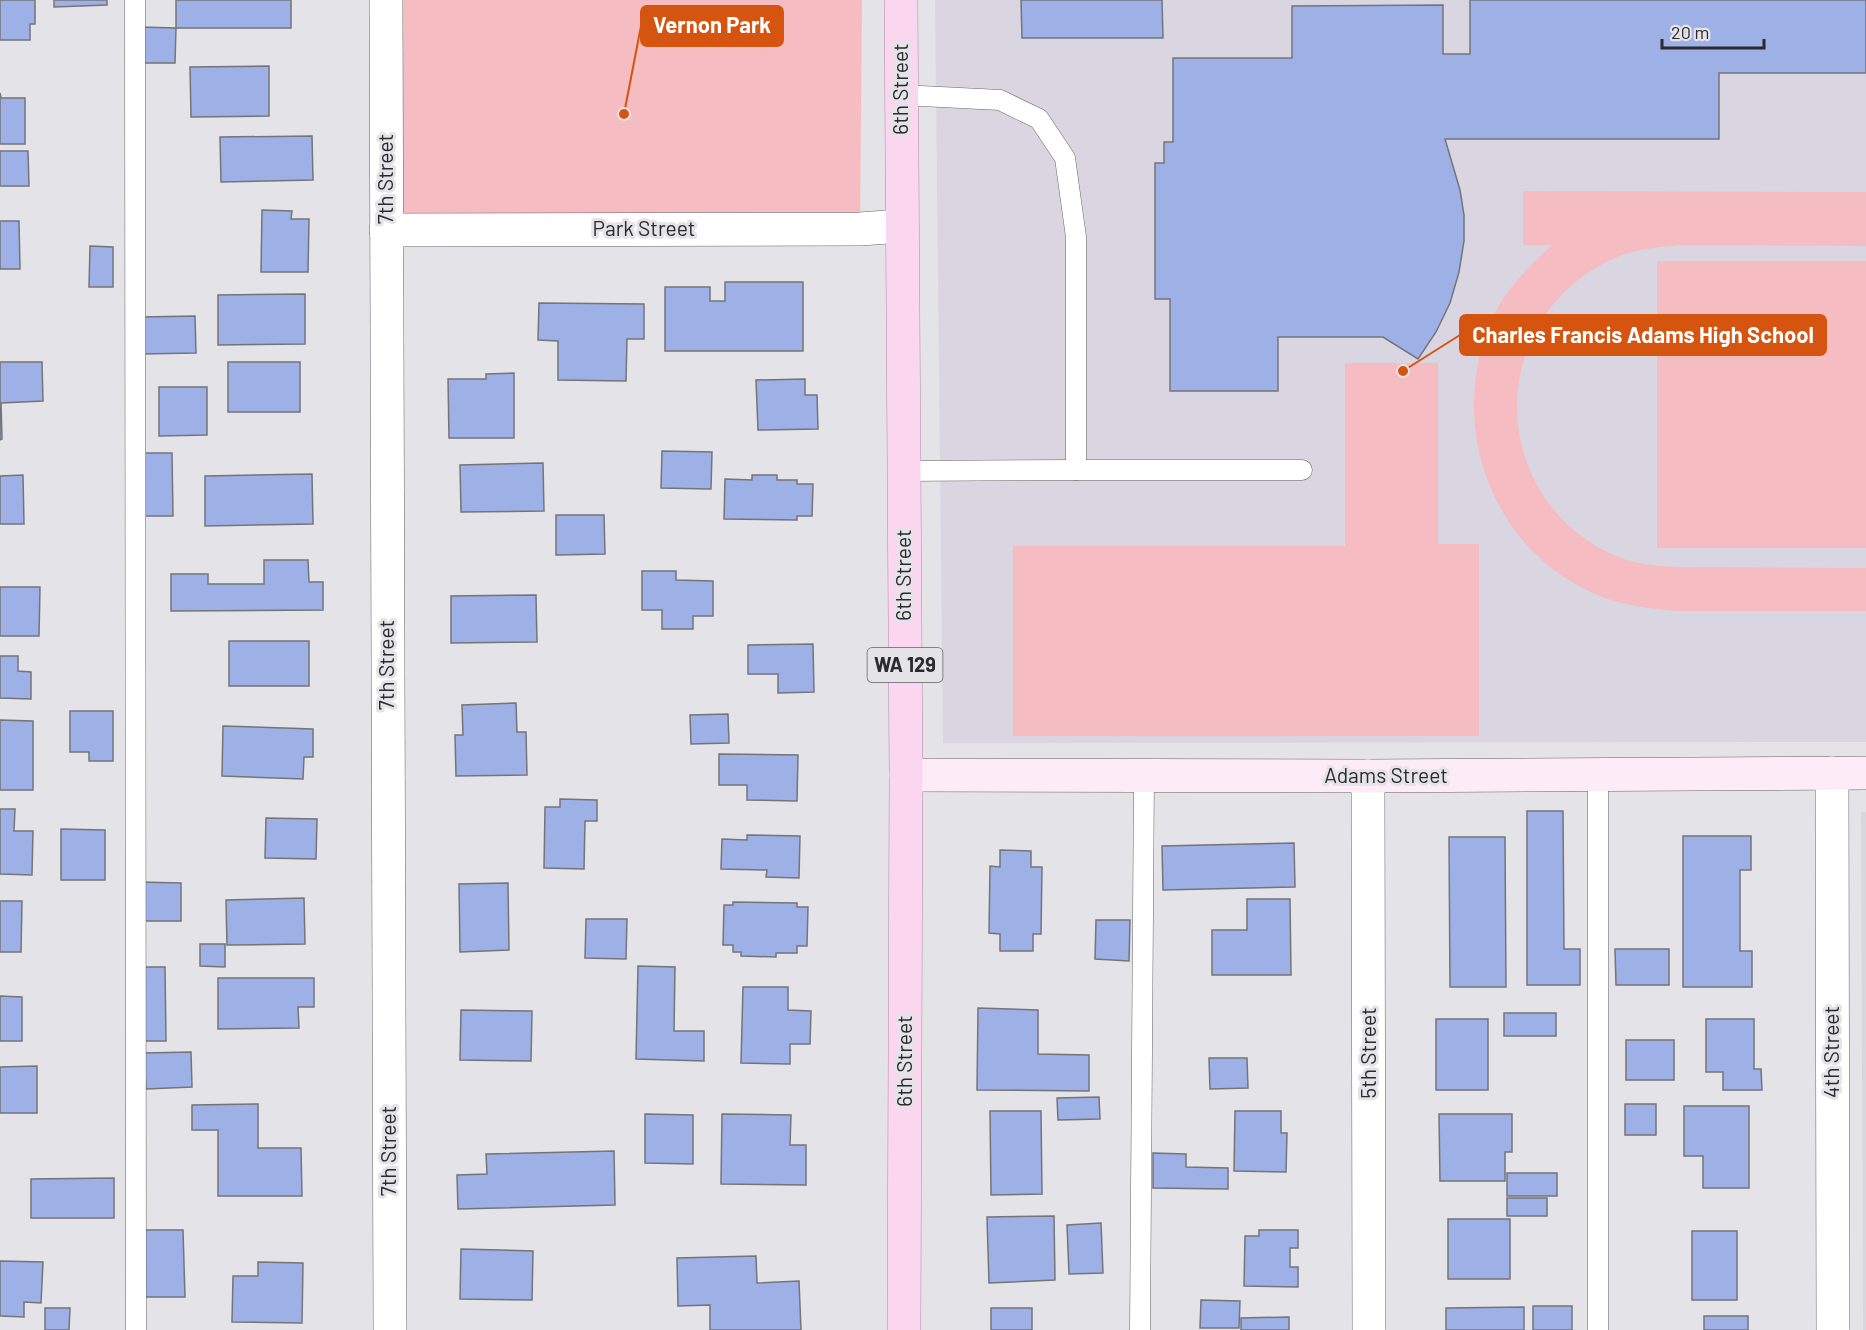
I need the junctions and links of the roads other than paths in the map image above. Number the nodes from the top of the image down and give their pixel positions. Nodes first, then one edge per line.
1 (135, 0) edge
2 (386, 0) edge
3 (901, 0) edge
4 (901, 95) junction
5 (901, 226) junction
6 (386, 230) junction
7 (1076, 470) junction
8 (1302, 470) dead end
9 (903, 471) junction
10 (1832, 773) junction
11 (1866, 773) edge
12 (906, 775) junction
13 (1144, 775) junction
14 (1598, 775) junction
15 (1368, 776) junction
16 (136, 1330) edge
17 (390, 1330) edge
18 (903, 1330) edge
19 (1140, 1330) edge
20 (1369, 1330) edge
21 (1598, 1330) edge
22 (1833, 1330) edge

1 - 16 lane
2 - 6 street, 7th Street
3 - 4 main road, 6th Street / WA 129
4 - 5 main road, 6th Street / WA 129
4 - 7 lane
5 - 6 street, Park Street
5 - 9 main road, 6th Street / WA 129
6 - 17 street, 7th Street
7 - 8 lane
7 - 9 lane
9 - 12 main road, 6th Street / WA 129
10 - 11 street, Adams Street
10 - 14 street, Adams Street
10 - 22 street, 4th Street
12 - 13 street, Adams Street
12 - 18 main road, 6th Street / WA 129
13 - 15 street, Adams Street
13 - 19 lane
14 - 15 street, Adams Street
14 - 21 lane
15 - 20 street, 5th Street

